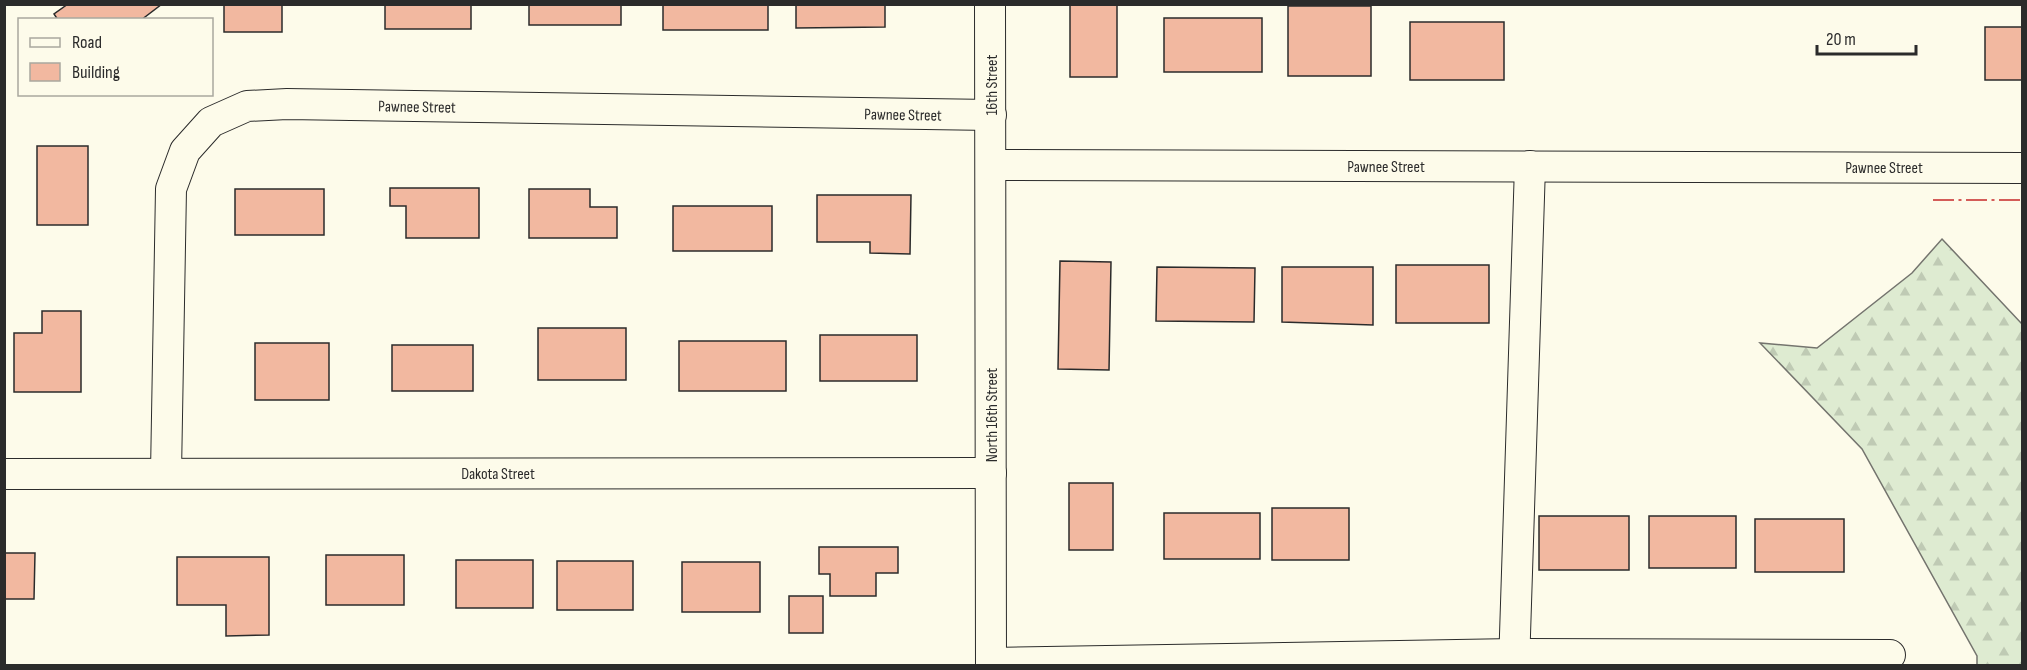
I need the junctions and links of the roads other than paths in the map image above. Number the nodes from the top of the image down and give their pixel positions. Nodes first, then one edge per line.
1 (990, 4) edge
2 (991, 115) junction
3 (991, 165) junction
4 (1530, 166) junction
5 (2022, 168) edge
6 (166, 473) junction
7 (991, 473) junction
8 (4, 474) edge
9 (1890, 655) dead end
10 (1514, 660) edge
11 (991, 664) edge

1 - 2 street, 16th Street
2 - 3 street, 16th Street
2 - 6 street, Pawnee Street
3 - 4 street, Pawnee Street
3 - 7 street, North 16th Street
4 - 5 street, Pawnee Street
4 - 10 street
6 - 7 street, Dakota Street
6 - 8 street, Dakota Street
7 - 11 street, North 16th Street
9 - 10 street
10 - 11 street

